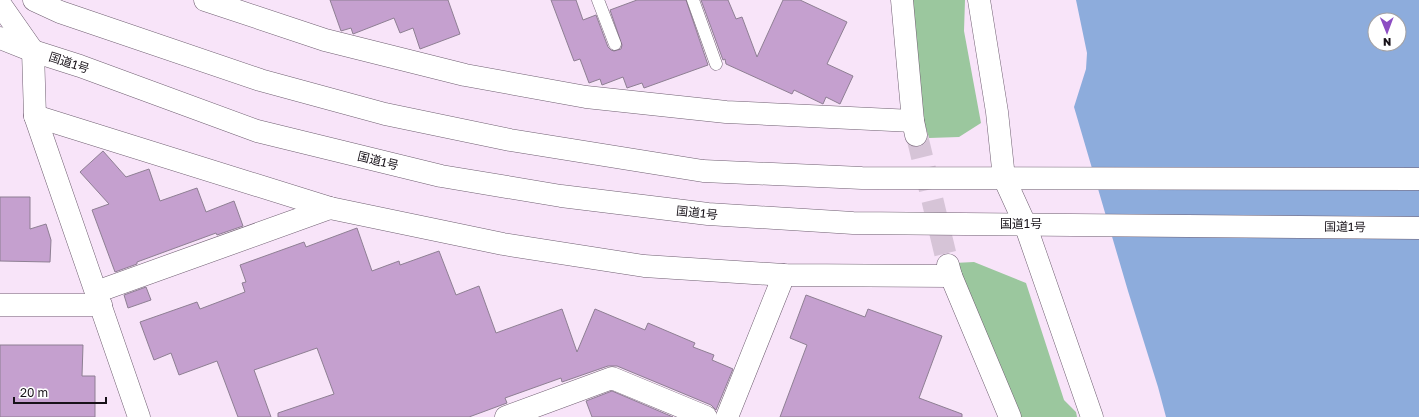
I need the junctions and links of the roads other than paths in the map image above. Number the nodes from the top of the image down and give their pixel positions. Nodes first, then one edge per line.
1 (34, 0) edge
2 (204, 0) edge
3 (598, 0) edge
4 (693, 0) edge
5 (902, 0) edge
6 (979, 0) edge
7 (0, 4) edge
8 (0, 38) edge
9 (615, 44) dead end
10 (33, 51) junction
11 (716, 64) dead end
12 (35, 116) junction
13 (1004, 178) junction
14 (1419, 179) edge
15 (330, 208) junction
16 (1025, 224) junction
17 (1419, 228) edge
18 (784, 275) junction
19 (98, 298) junction
20 (0, 305) edge
21 (139, 417) edge
22 (506, 417) edge
23 (706, 417) edge
24 (728, 417) edge
25 (1010, 417) edge
26 (1092, 417) edge

1 - 13 main road
2 - 5 main road
3 - 9 lane
4 - 11 lane
6 - 13 main road
7 - 10 main road
8 - 10 main road, 国道1号
10 - 12 main road
10 - 16 main road, 国道1号
12 - 15 main road
12 - 19 main road
13 - 14 main road
13 - 16 main road
15 - 18 main road
15 - 19 main road
16 - 17 main road, 国道1号
16 - 26 main road
18 - 24 main road
18 - 25 main road
19 - 20 main road
19 - 21 main road
22 - 23 main road

